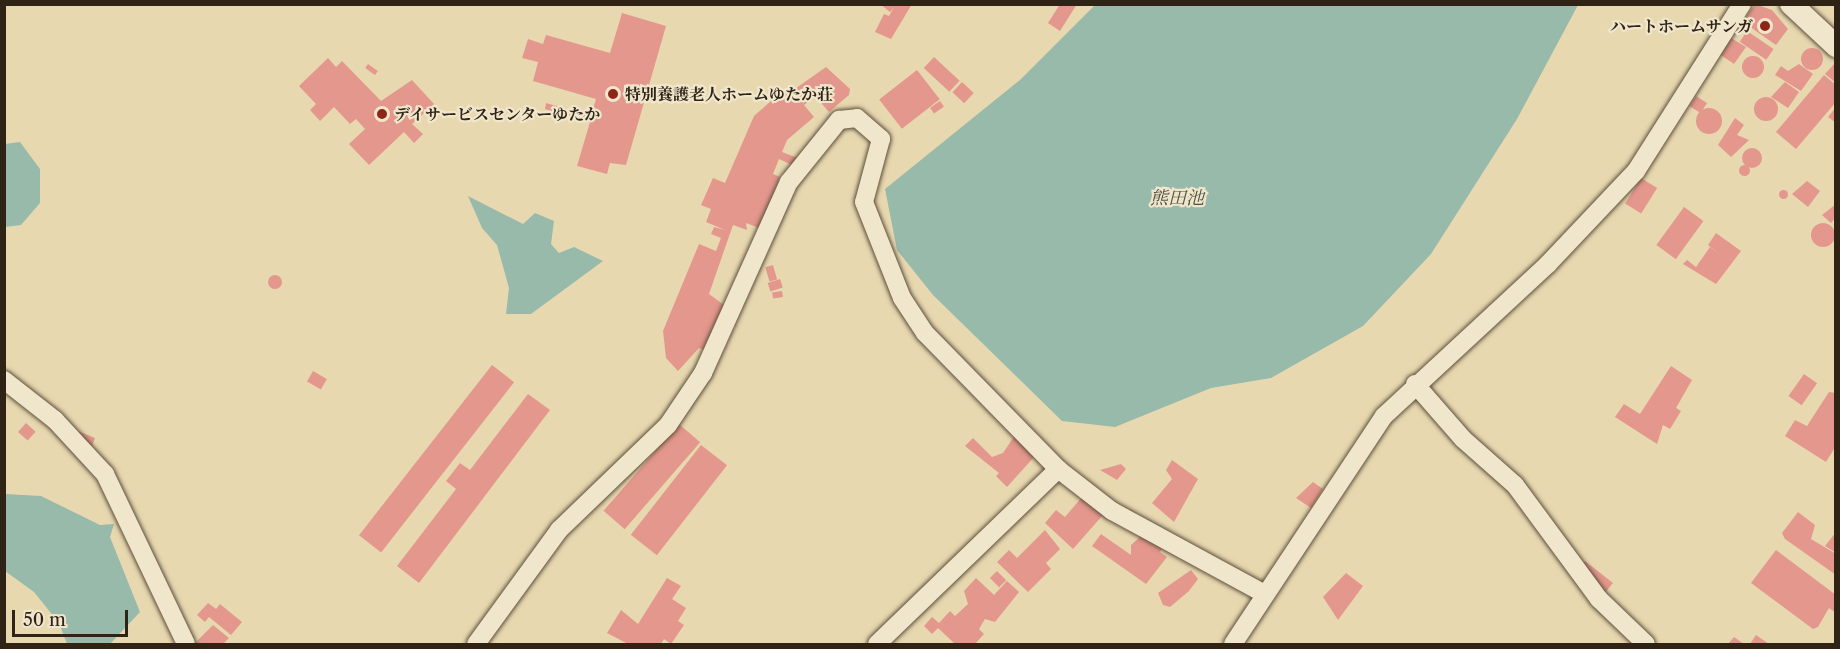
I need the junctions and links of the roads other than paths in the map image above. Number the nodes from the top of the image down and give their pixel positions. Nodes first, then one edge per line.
1 (1742, 4) edge
2 (1791, 4) edge
3 (1836, 46) edge
4 (4, 380) edge
5 (1415, 384) junction
6 (1058, 469) junction
7 (1265, 594) junction
8 (186, 645) edge
9 (476, 645) edge
10 (877, 645) edge
11 (1233, 645) edge
12 (1646, 645) edge

1 - 5 street
2 - 3 street
4 - 8 street
5 - 7 street
5 - 12 street
6 - 7 street
6 - 9 street
6 - 10 street
7 - 11 street

